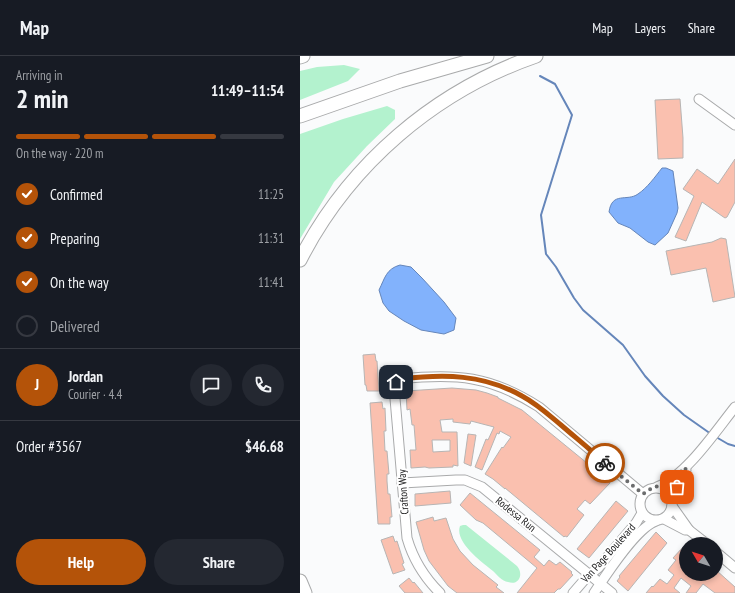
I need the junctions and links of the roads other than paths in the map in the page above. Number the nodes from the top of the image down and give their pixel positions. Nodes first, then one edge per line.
1 (487, 56) edge
2 (536, 56) edge
3 (699, 100) dead end
4 (300, 116) edge
5 (735, 125) edge
6 (300, 260) edge
7 (735, 407) edge
8 (686, 468) junction
9 (402, 483) junction
10 (657, 488) junction
11 (643, 494) junction
12 (672, 504) junction
13 (642, 513) junction
14 (660, 520) junction
15 (689, 530) junction
16 (698, 537) edge
17 (723, 558) edge
18 (735, 568) edge
19 (590, 574) junction
20 (300, 581) edge
21 (600, 583) junction
22 (305, 593) edge
23 (440, 593) edge
24 (573, 593) edge
25 (594, 593) edge
26 (612, 593) edge

1 - 4 highway
2 - 6 highway
3 - 5 street
7 - 8 street
8 - 10 street
8 - 12 street
9 - 11 street, Crafton Way
9 - 19 street, Rodessa Run
9 - 23 street, Crafton Way
10 - 11 street
10 - 12 street
11 - 13 street
12 - 14 street
12 - 15 street
13 - 14 street
13 - 19 street, Van Page Boulevard
14 - 15 street
14 - 21 street, Van Page Boulevard
15 - 16 street
17 - 18 street
19 - 21 street, Rodessa Run
19 - 24 street, Van Page Boulevard
20 - 22 highway
21 - 25 street, Van Page Boulevard
21 - 26 street, Rodessa Run

